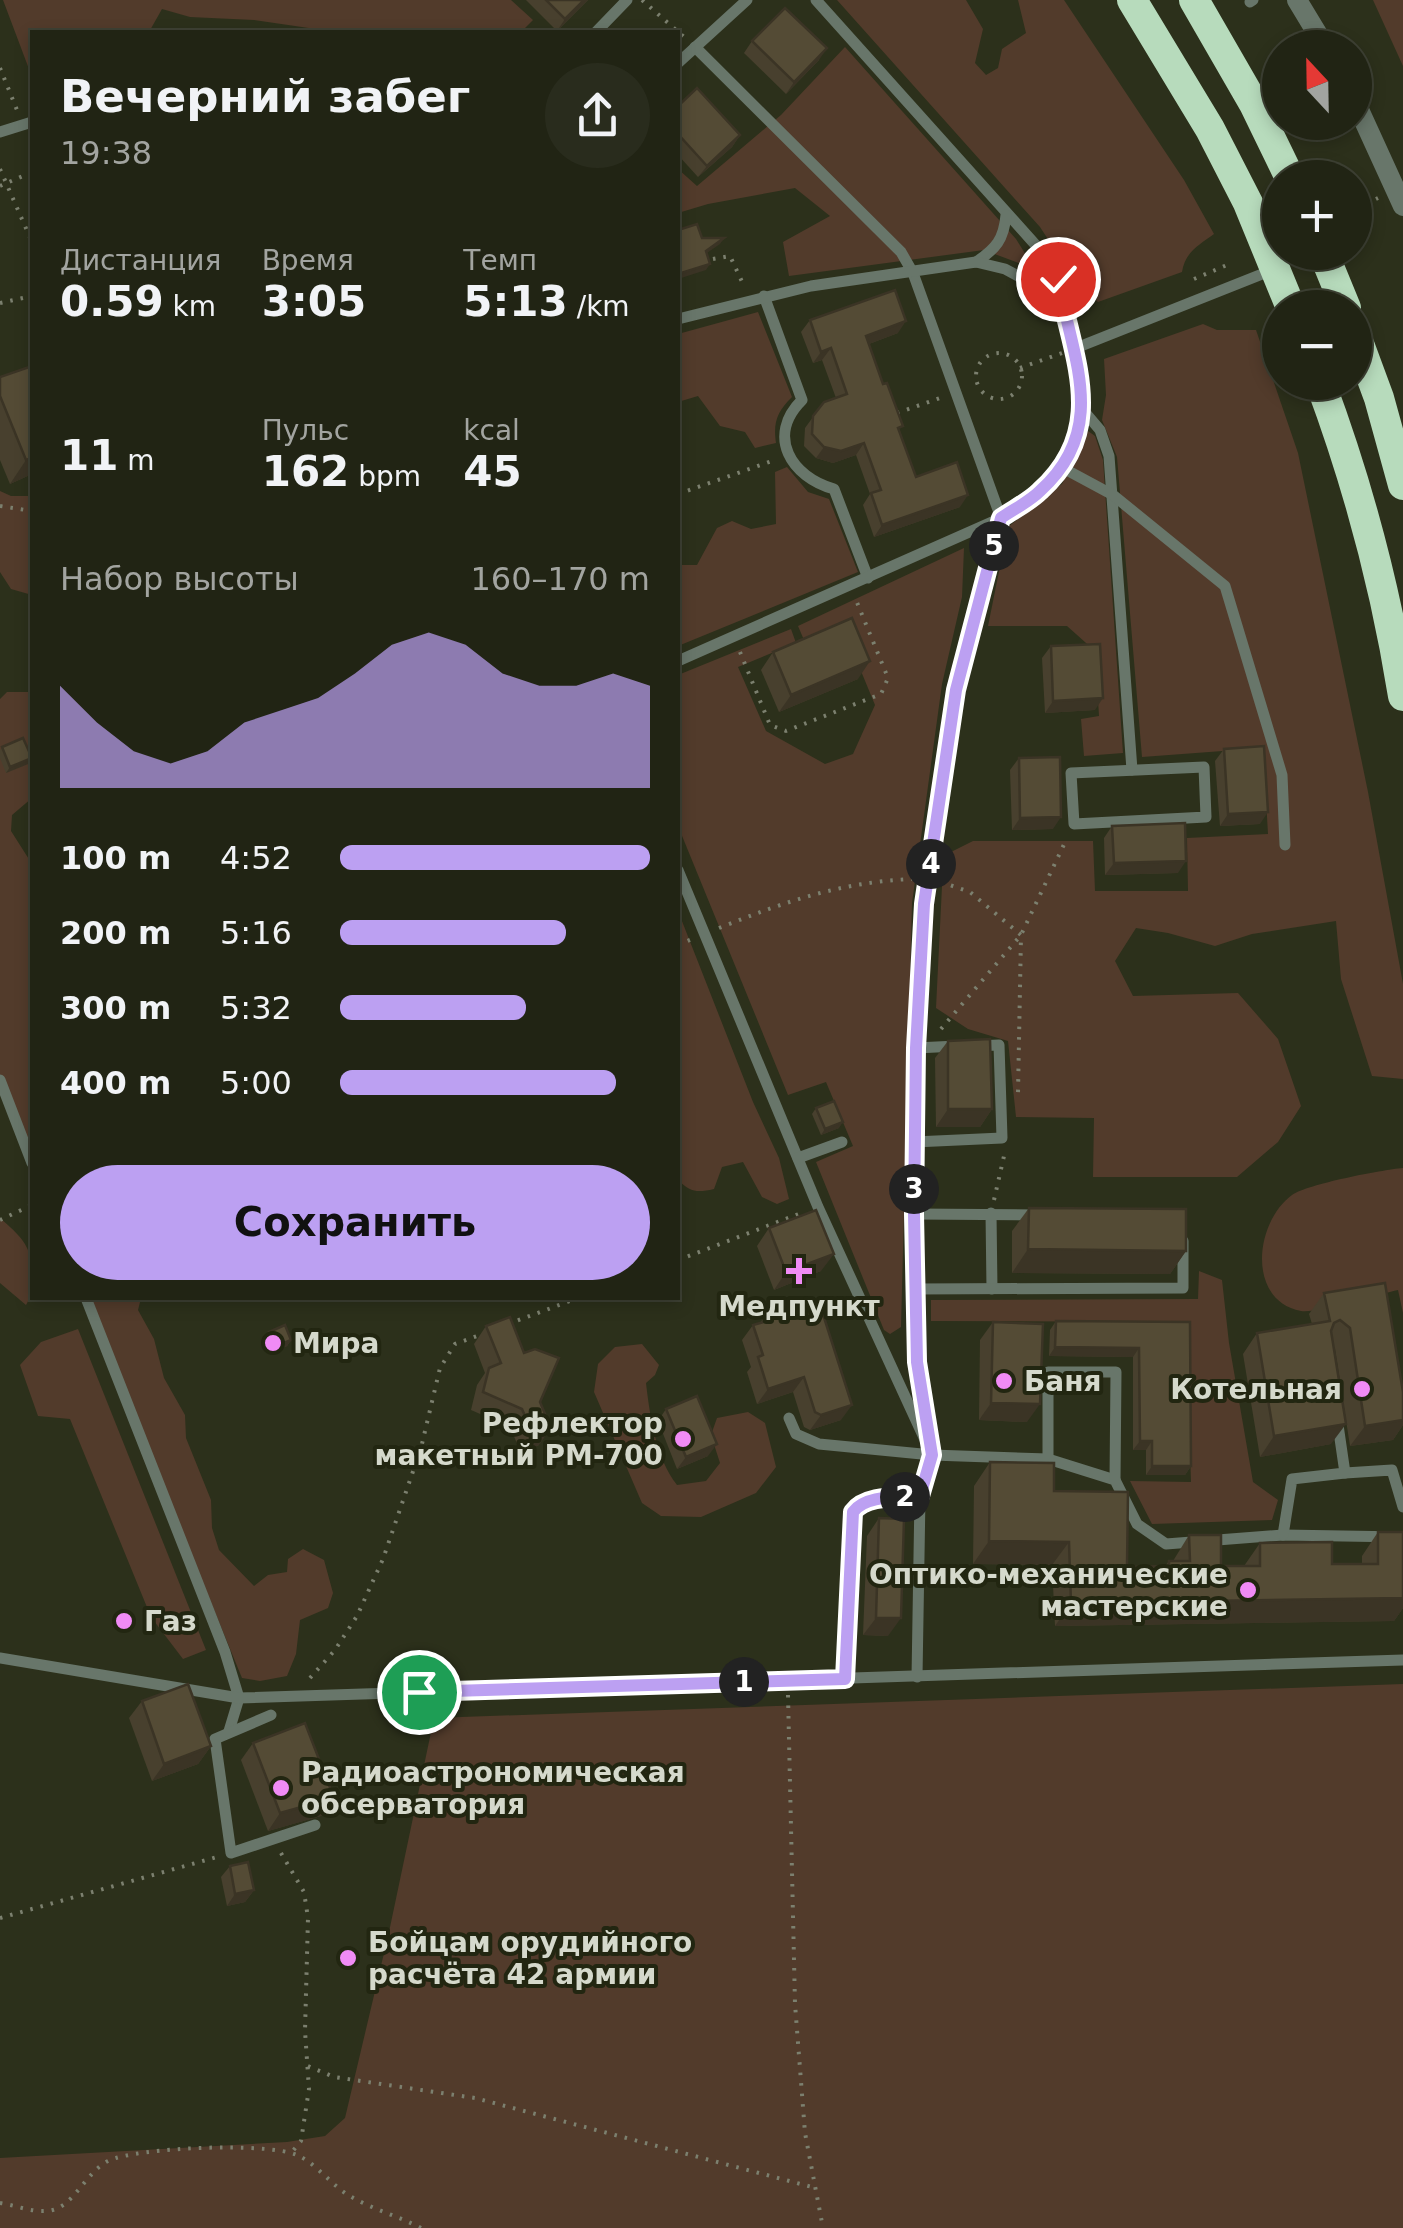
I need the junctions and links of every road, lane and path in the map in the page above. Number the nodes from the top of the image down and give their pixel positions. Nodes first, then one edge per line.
1 (627, 0) edge
2 (642, 0) edge
3 (747, 0) edge
4 (816, 0) edge
5 (1132, 0) edge
6 (1194, 0) edge
7 (1297, 0) edge
8 (598, 30) edge
9 (676, 30) edge
10 (1315, 30) edge
11 (680, 33) edge
12 (696, 47) junction
13 (680, 62) edge
14 (0, 68) edge
15 (28, 123) edge
16 (0, 132) edge
17 (1372, 138) edge
18 (1281, 160) edge
19 (0, 169) edge
20 (30, 173) edge
21 (3, 185) edge
22 (1403, 206) edge
23 (1006, 215) junction
24 (30, 238) edge
25 (1262, 238) edge
26 (713, 260) edge
27 (976, 262) junction
28 (1227, 265) dead end
29 (1275, 270) joint
30 (913, 273) junction
31 (1194, 279) dead end
32 (1283, 290) edge
33 (30, 296) edge
34 (764, 296) junction
35 (750, 298) junction
36 (0, 304) edge
37 (1064, 310) junction
38 (680, 319) edge
39 (1076, 348) junction
40 (1020, 368) junction
41 (1372, 379) edge
42 (977, 385) junction
43 (956, 392) junction
44 (1326, 400) edge
45 (1083, 410) junction
46 (893, 415) edge
47 (788, 456) junction
48 (1061, 467) junction
49 (1403, 485) edge
50 (680, 493) edge
51 (1114, 495) junction
52 (2, 508) edge
53 (30, 510) edge
54 (1001, 518) junction
55 (868, 578) junction
56 (850, 586) junction
57 (734, 637) junction
58 (680, 659) edge
59 (1403, 696) edge
60 (1132, 770) junction
61 (1074, 824) junction
62 (1285, 845) dead end
63 (680, 875) edge
64 (921, 1048) junction
65 (0, 1080) edge
66 (842, 1142) dead end
67 (914, 1142) junction
68 (30, 1158) edge
69 (798, 1158) junction
70 (30, 1206) edge
71 (818, 1207) junction
72 (914, 1214) junction
73 (991, 1214) junction
74 (1049, 1216) edge
75 (0, 1220) edge
76 (1183, 1221) edge
77 (680, 1259) edge
78 (916, 1289) junction
79 (992, 1289) junction
80 (87, 1300) edge
81 (573, 1300) edge
82 (500, 1327) edge
83 (485, 1333) edge
84 (917, 1362) junction
85 (890, 1366) junction
86 (1334, 1402) edge
87 (789, 1418) dead end
88 (932, 1455) junction
89 (1048, 1460) junction
90 (1346, 1473) junction
91 (1115, 1480) junction
92 (920, 1496) junction
93 (1403, 1507) edge
94 (1283, 1534) junction
95 (1403, 1537) edge
96 (0, 1658) edge
97 (1403, 1660) edge
98 (917, 1677) junction
99 (845, 1679) junction
100 (788, 1680) junction
101 (296, 1696) junction
102 (239, 1698) junction
103 (270, 1715) dead end
104 (230, 1731) junction
105 (315, 1825) dead end
106 (270, 1842) junction
107 (231, 1853) junction
108 (0, 1918) edge
109 (308, 2066) junction
110 (292, 2152) junction
111 (813, 2188) junction
112 (0, 2203) edge
113 (421, 2228) edge
114 (823, 2228) edge

1 - 8 lane
2 - 9 path
3 - 12 lane
4 - 23 lane
5 - 25 highway
6 - 18 highway
7 - 10 street
11 - 12 path
12 - 13 lane
12 - 30 lane
14 - 15 path
15 - 16 lane
17 - 22 street
19 - 21 path
20 - 21 path
21 - 24 path
23 - 27 lane
23 - 37 lane
26 - 35 path
27 - 30 lane
27 - 37 lane
28 - 31 path
29 - 32 highway
29 - 39 lane
30 - 34 lane
30 - 43 lane
33 - 36 path
34 - 35 lane
34 - 47 lane
35 - 38 lane
37 - 39 lane
39 - 40 path
39 - 45 lane
40 - 42 path
40 - 42 path
41 - 49 highway
42 - 43 path
43 - 46 path
43 - 54 lane
44 - 59 highway
45 - 48 lane
45 - 51 lane
47 - 50 path
47 - 55 lane
48 - 51 lane
48 - 54 lane
51 - 60 lane
51 - 62 lane
52 - 53 path
54 - 55 lane
54 - 64 lane
55 - 56 lane
56 - 57 lane
56 - 57 path
57 - 58 lane
60 - 61 lane
60 - 61 lane
61 - 64 path
63 - 69 lane
64 - 67 lane
64 - 67 lane
65 - 68 lane
66 - 69 lane
67 - 72 lane
69 - 71 lane
70 - 75 path
71 - 77 path
71 - 85 lane
72 - 73 lane
72 - 78 lane
73 - 74 lane
73 - 79 lane
76 - 79 lane
78 - 79 lane
78 - 84 lane
80 - 102 lane
81 - 82 path
83 - 101 path
84 - 85 lane
84 - 88 lane
85 - 88 lane
86 - 90 lane
87 - 88 lane
88 - 89 lane
88 - 92 lane
89 - 91 lane
89 - 91 lane
90 - 93 lane
90 - 94 lane
91 - 94 lane
92 - 98 lane
92 - 99 path
94 - 95 lane
96 - 102 lane
97 - 98 lane
98 - 99 lane
99 - 100 lane
100 - 101 lane
100 - 111 path
101 - 102 lane
102 - 104 lane
103 - 104 lane
104 - 107 lane
105 - 106 lane
106 - 107 lane
106 - 109 path
107 - 108 path
109 - 110 path
109 - 111 path
110 - 112 path
110 - 113 path
111 - 114 path

